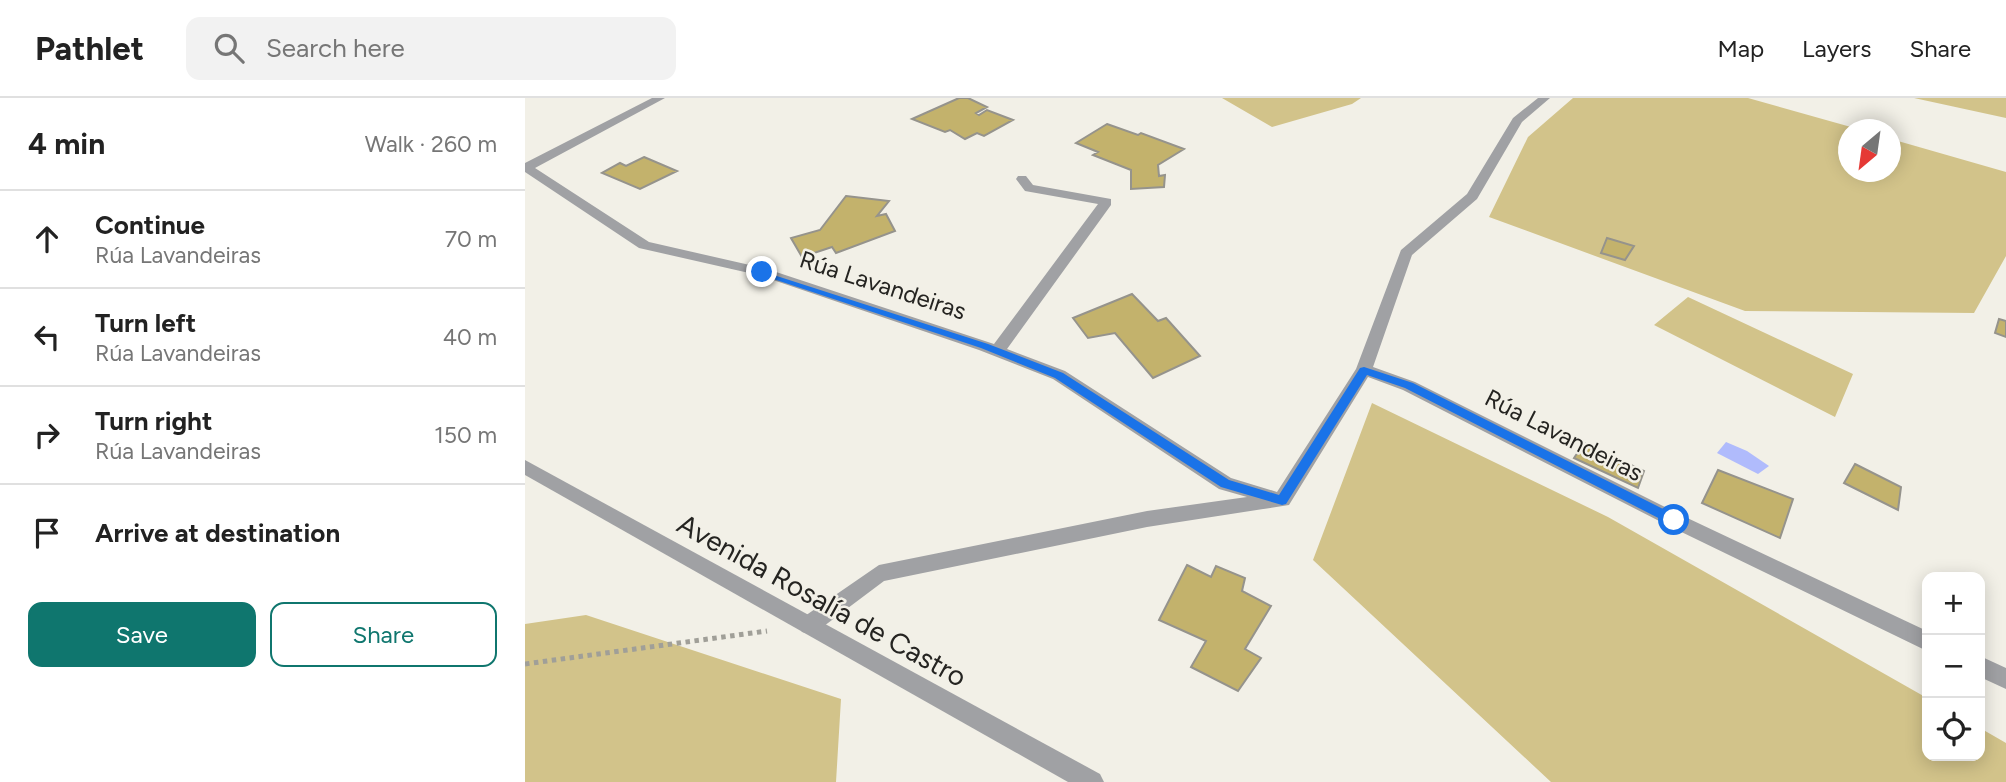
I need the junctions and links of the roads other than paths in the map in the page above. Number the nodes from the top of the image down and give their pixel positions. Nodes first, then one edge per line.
1 (660, 98) edge
2 (1545, 98) edge
3 (526, 168) edge
4 (1022, 179) dead end
5 (997, 351) junction
6 (1364, 370) junction
7 (525, 467) edge
8 (1282, 500) junction
9 (809, 625) junction
10 (1922, 639) edge
11 (1985, 668) edge
12 (2006, 679) edge
13 (1092, 782) edge

1 - 3 street
2 - 6 street
3 - 5 street, Rúa Lavandeiras
4 - 5 street
5 - 8 street, Rúa Lavandeiras
6 - 8 street
6 - 10 street, Rúa Lavandeiras
7 - 9 street, Avenida Rosalía de Castro
8 - 9 street
9 - 13 street, Avenida Rosalía de Castro
11 - 12 street

